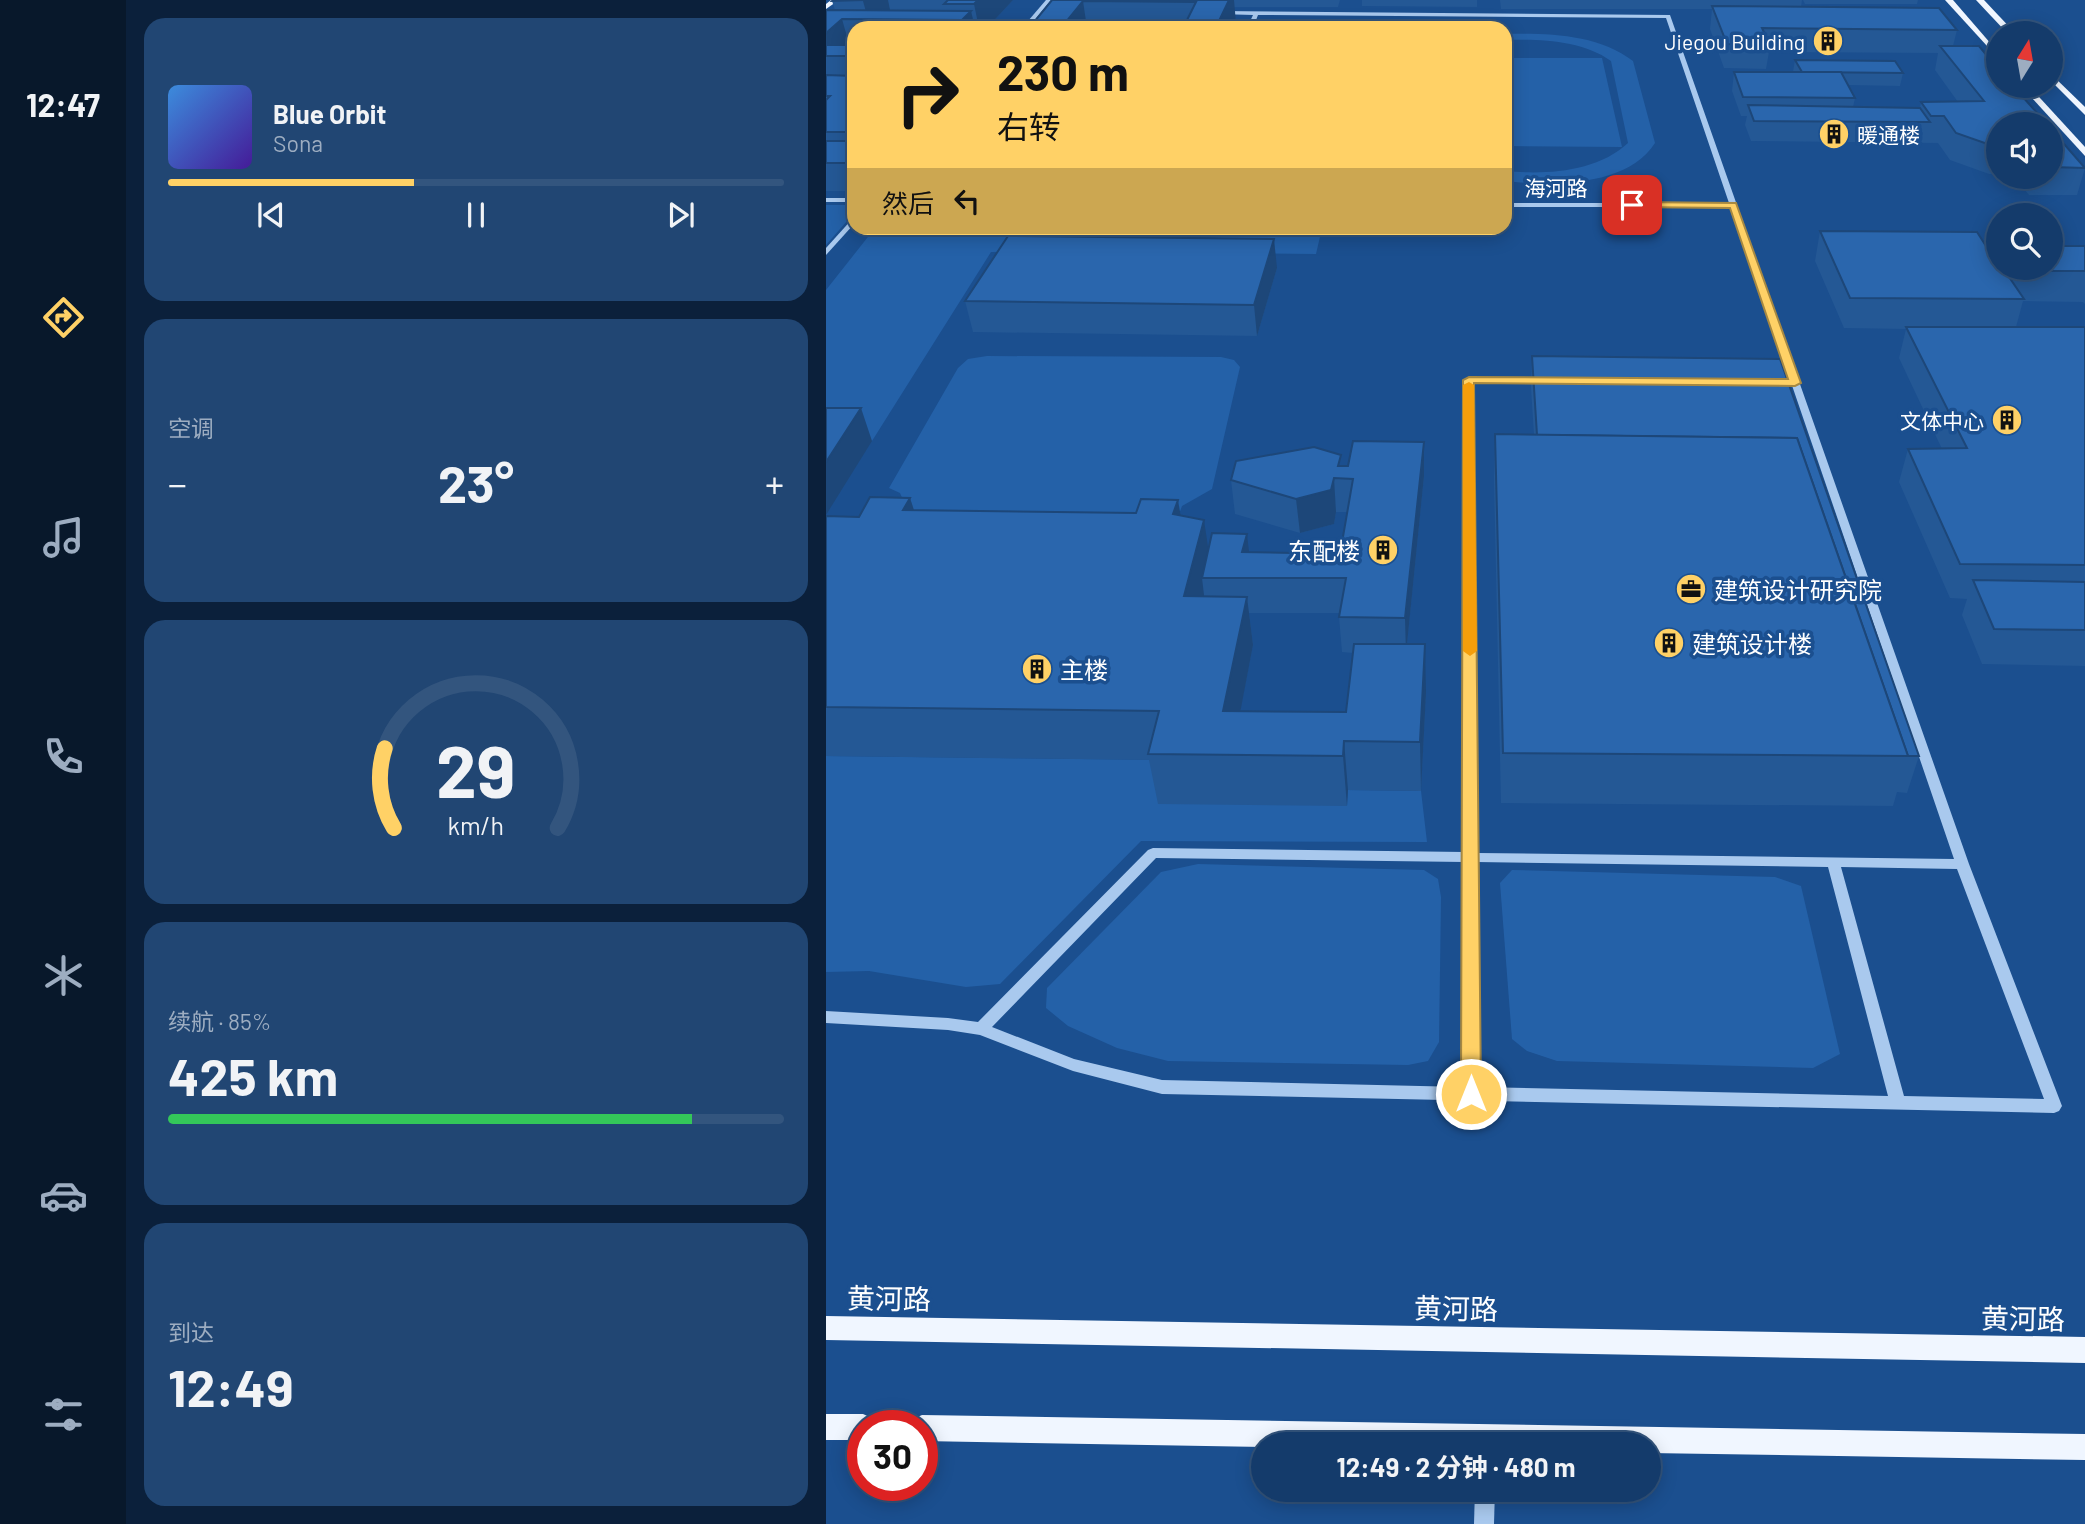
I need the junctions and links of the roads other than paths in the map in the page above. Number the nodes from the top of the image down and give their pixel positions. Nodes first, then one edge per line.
1 (835, 0) edge
2 (1049, 0) edge
3 (1950, 0) edge
4 (1980, 0) edge
5 (826, 7) edge
6 (1040, 12) junction
7 (1053, 12) edge
8 (1215, 13) edge
9 (1256, 13) junction
10 (1032, 21) edge
11 (1253, 21) edge
12 (2000, 21) edge
13 (1986, 42) edge
14 (2063, 89) edge
15 (2036, 98) edge
16 (2085, 112) edge
17 (2085, 153) edge
18 (826, 200) edge
19 (847, 200) edge
20 (1512, 205) edge
21 (1733, 205) junction
22 (847, 228) edge
23 (826, 253) edge
24 (1564, 381) edge
25 (1781, 383) edge
26 (1795, 383) junction
27 (1471, 858) junction
28 (1833, 861) junction
29 (1962, 864) junction
30 (827, 1021) edge
31 (981, 1029) junction
32 (1471, 1094) junction
33 (1898, 1103) junction
34 (826, 1328) edge
35 (2085, 1350) edge
36 (826, 1427) edge
37 (847, 1427) edge
38 (938, 1428) edge
39 (1251, 1435) edge
40 (1661, 1442) edge
41 (2085, 1447) edge
42 (1485, 1502) edge
43 (1484, 1524) edge

1 - 5 main road
2 - 6 street
3 - 13 main road
4 - 12 main road
6 - 7 street
6 - 10 street
8 - 9 street
9 - 11 street
9 - 21 street
14 - 16 main road
15 - 17 main road
18 - 19 street
20 - 21 street, 海河路
21 - 26 street
22 - 23 street
24 - 27 street
25 - 26 street
26 - 29 street
27 - 28 street
27 - 31 street
27 - 32 street
28 - 29 street
28 - 33 street
29 - 33 street
30 - 31 street
31 - 32 street
32 - 33 street
34 - 35 main road, 黄河路
36 - 37 main road
38 - 39 main road
40 - 41 main road
42 - 43 street

